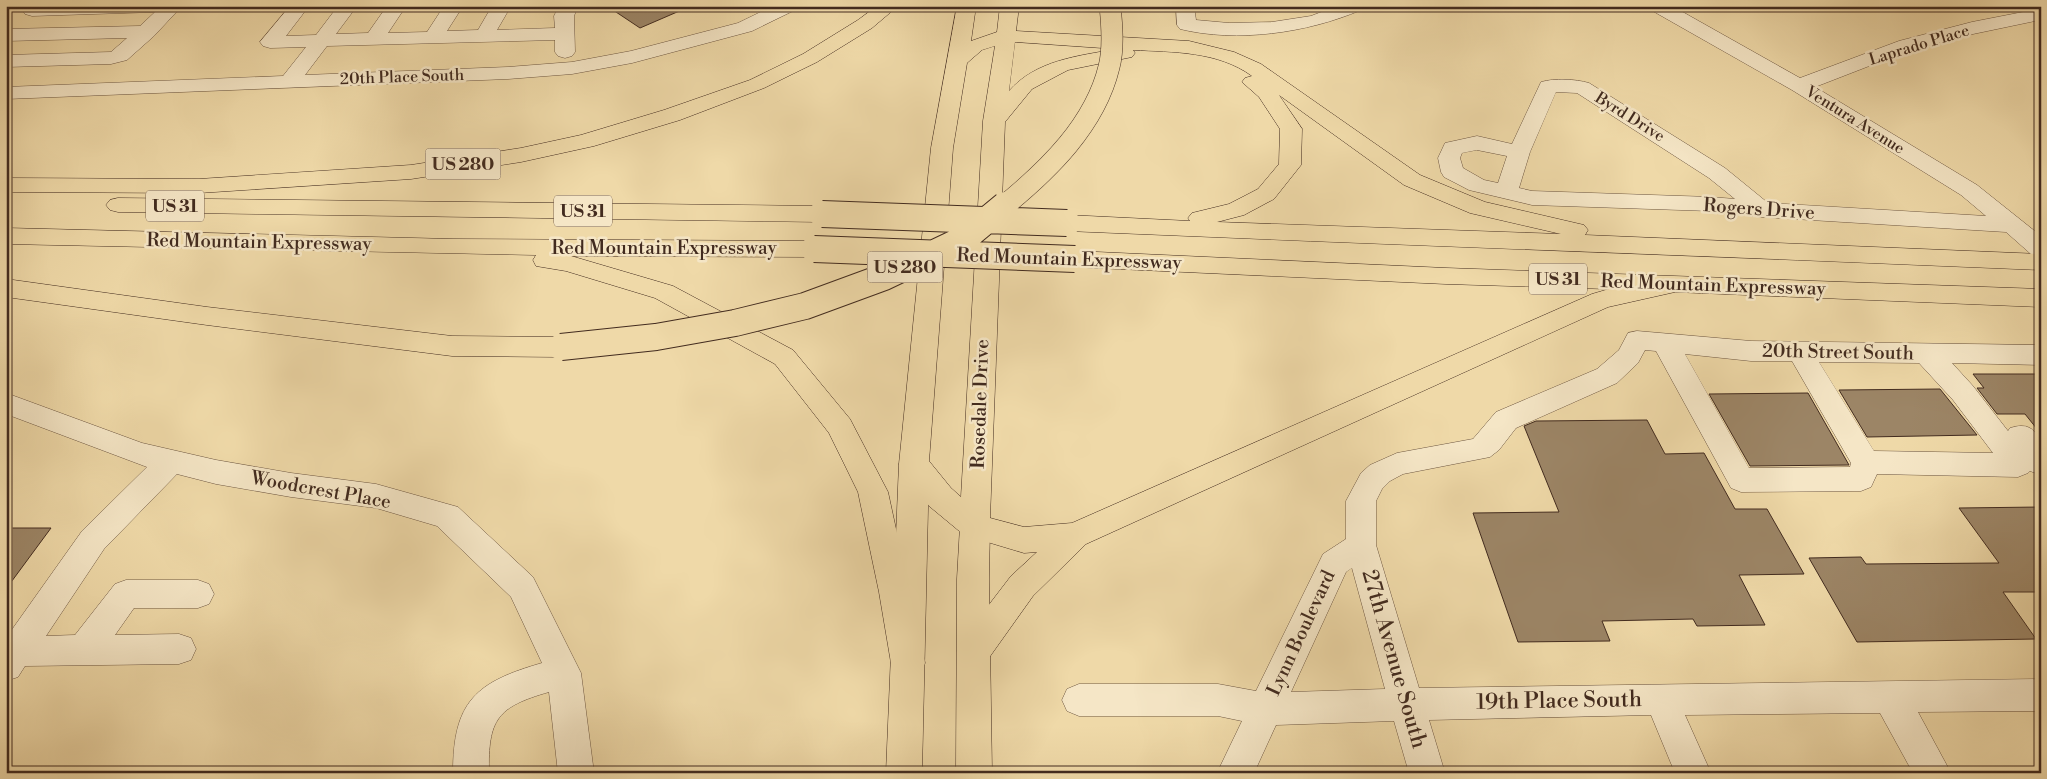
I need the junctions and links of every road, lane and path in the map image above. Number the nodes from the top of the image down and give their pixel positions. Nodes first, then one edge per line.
1 (173, 6) edge
2 (300, 6) edge
3 (348, 6) edge
4 (397, 6) edge
5 (454, 6) edge
6 (502, 6) edge
7 (569, 6) edge
8 (788, 6) edge
9 (888, 6) edge
10 (967, 6) edge
11 (1010, 6) edge
12 (1110, 6) edge
13 (1354, 6) edge
14 (1658, 6) edge
15 (2005, 6) edge
16 (34, 8) edge
17 (1186, 16) edge
18 (2037, 17) edge
19 (147, 32) junction
20 (6, 34) edge
21 (563, 34) junction
22 (484, 36) junction
23 (1005, 36) junction
24 (433, 37) junction
25 (374, 39) junction
26 (321, 40) junction
27 (6, 61) edge
28 (957, 61) junction
29 (566, 68) junction
30 (290, 81) junction
31 (1799, 86) junction
32 (6, 93) edge
33 (994, 121) junction
34 (1520, 152) junction
35 (6, 185) edge
36 (1506, 192) junction
37 (6, 203) edge
38 (1762, 210) junction
39 (1102, 224) junction
40 (2012, 225) junction
41 (6, 236) edge
42 (1636, 244) junction
43 (452, 247) junction
44 (2041, 249) edge
45 (2041, 262) edge
46 (1675, 283) junction
47 (6, 288) edge
48 (2041, 298) edge
49 (1665, 343) junction
50 (1800, 352) junction
51 (1927, 354) junction
52 (2041, 355) edge
53 (6, 403) edge
54 (2020, 436) dead end
55 (171, 461) junction
56 (1866, 462) junction
57 (914, 464) junction
58 (2041, 464) edge
59 (975, 526) junction
60 (1075, 535) junction
61 (1361, 545) junction
62 (198, 594) dead end
63 (179, 649) dead end
64 (84, 650) junction
65 (974, 651) junction
66 (12, 659) edge
67 (908, 663) junction
68 (564, 673) junction
69 (2041, 696) edge
70 (1890, 697) junction
71 (1661, 699) junction
72 (1079, 700) dead end
73 (1408, 704) junction
74 (1265, 709) junction
75 (471, 773) edge
76 (576, 773) edge
77 (904, 773) edge
78 (974, 773) edge
79 (1235, 773) edge
80 (1427, 773) edge
81 (1693, 773) edge
82 (1932, 773) edge

1 - 16 street
1 - 19 street
2 - 26 street
3 - 26 street
4 - 25 street
5 - 24 street
6 - 22 street
7 - 21 street
8 - 29 street, 20th Place South
9 - 35 main road, US 280
10 - 28 main road
11 - 23 main road, Rosedale Drive
12 - 47 main road, US 280, bridge
13 - 17 street
14 - 31 street, Ventura Avenue
15 - 18 street
16 - 20 street
18 - 31 street, Laprado Place
19 - 20 street
19 - 27 street
21 - 22 street
21 - 29 street
22 - 24 street
23 - 28 main road
23 - 33 main road, Rosedale Drive
23 - 42 main road
24 - 25 street
25 - 26 street
26 - 30 street
28 - 57 main road
29 - 30 street, 20th Place South
30 - 32 street, 20th Place South
31 - 40 street, Ventura Avenue
33 - 39 main road
33 - 59 main road, Rosedale Drive
34 - 36 street, Byrd Drive
34 - 36 street
34 - 38 street, Byrd Drive
36 - 38 street, Rogers Drive
37 - 39 main road, Red Mountain Expressway / US 31, bridge
38 - 40 street, Rogers Drive
39 - 42 main road, Red Mountain Expressway / US 31
40 - 44 street, Ventura Avenue
41 - 43 main road, Red Mountain Expressway / US 31
42 - 45 main road, Red Mountain Expressway / US 31
43 - 46 main road, Red Mountain Expressway / US 31, bridge
43 - 67 main road
46 - 48 main road, Red Mountain Expressway / US 31
46 - 60 main road
49 - 50 street, 20th Street South
49 - 56 street
49 - 61 street, 20th Street South
50 - 51 street, 20th Street South
50 - 56 street
51 - 52 street, 20th Street South
51 - 56 street
53 - 55 street, Woodcrest Place
54 - 58 street
55 - 66 street
55 - 68 street, Woodcrest Place
57 - 59 main road
57 - 67 main road
59 - 60 main road
59 - 65 main road, Rosedale Drive
60 - 65 main road
61 - 73 street, 27th Avenue South
61 - 74 street, Lynn Boulevard
62 - 64 street
63 - 64 street
64 - 66 street
65 - 78 main road, Rosedale Drive
67 - 77 main road
68 - 75 street
68 - 76 street, Woodcrest Place
69 - 70 street, 19th Place South
70 - 71 street, 19th Place South
70 - 82 street
71 - 73 street, 19th Place South
71 - 81 street
72 - 74 street, 19th Place South
73 - 74 street, 19th Place South
73 - 80 street, 27th Avenue South
74 - 79 street, Lynn Boulevard

